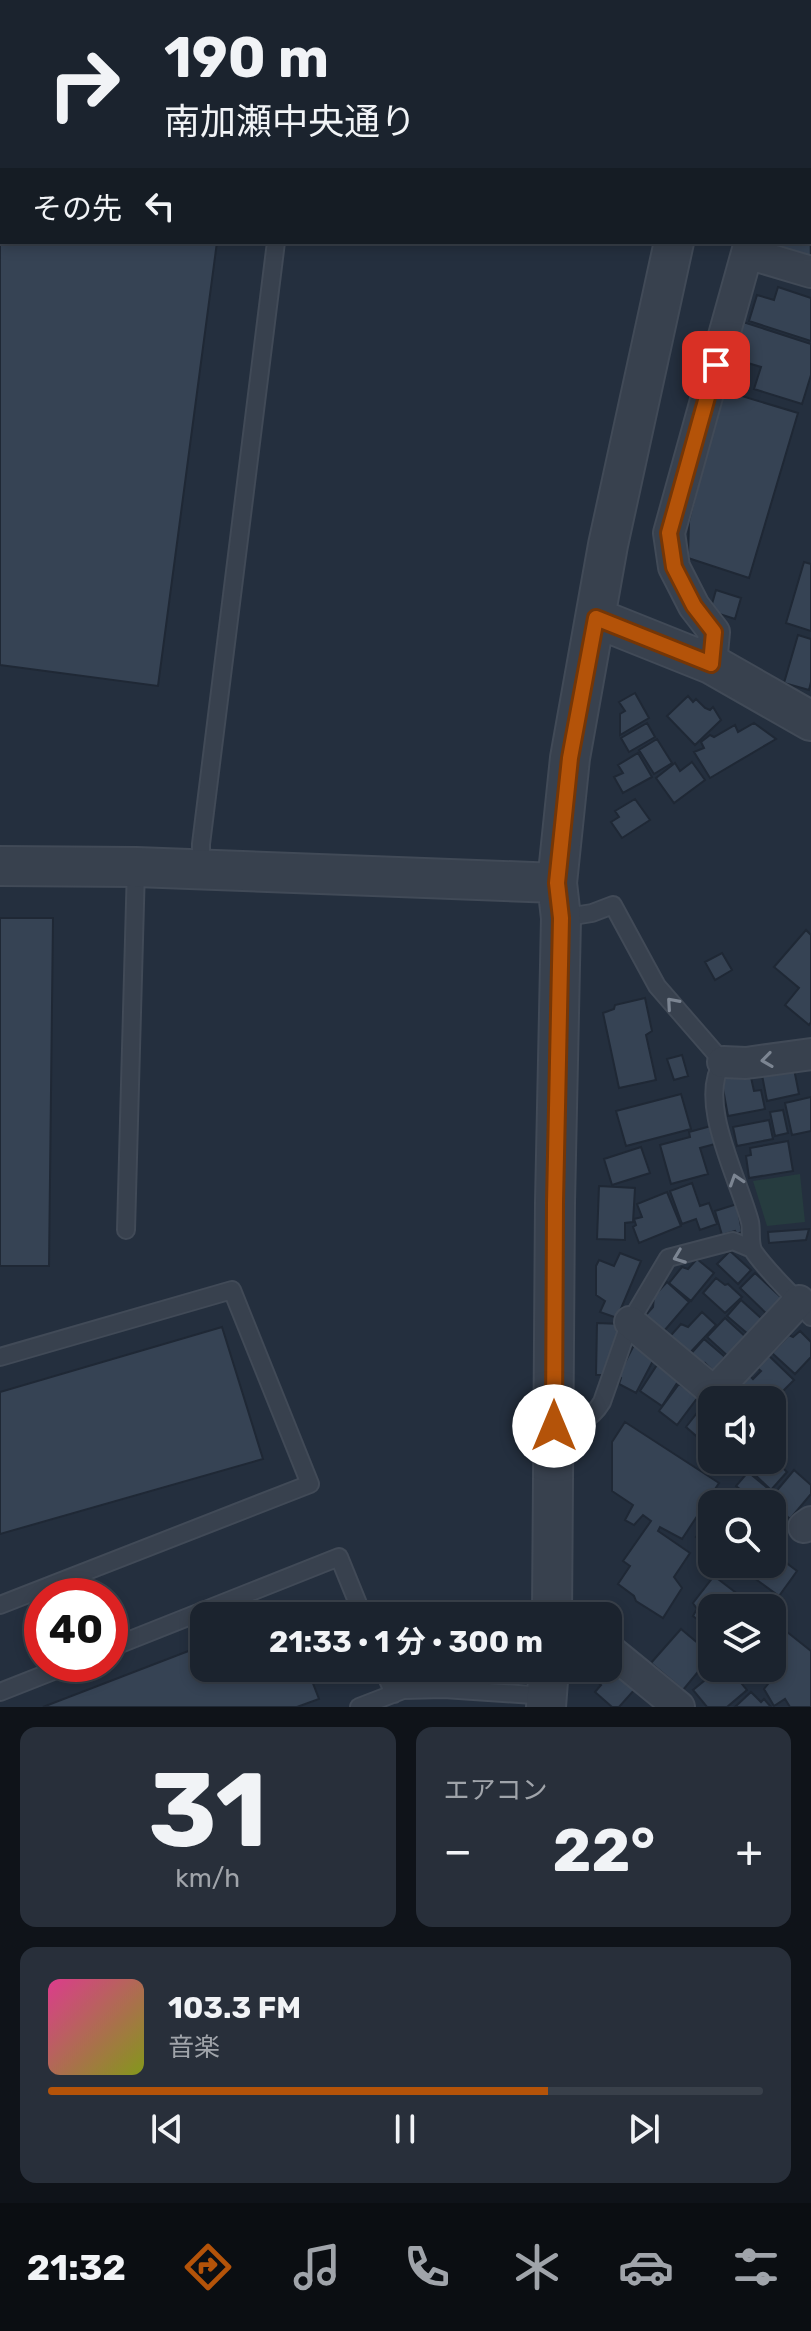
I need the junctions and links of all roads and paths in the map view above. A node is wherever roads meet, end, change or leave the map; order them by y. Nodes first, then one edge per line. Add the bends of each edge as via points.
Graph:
1 (276, 244) edge
2 (674, 244) edge
3 (749, 248) edge
4 (811, 272) edge
5 (596, 618) junction
6 (711, 664) junction
7 (811, 721) edge
8 (0, 866) edge
9 (136, 867) junction
10 (201, 870) junction
11 (559, 900) junction
12 (811, 1054) edge
13 (723, 1062) junction
14 (126, 1230) dead end
15 (752, 1249) junction
16 (805, 1309) edge
17 (630, 1322) junction
18 (0, 1357) edge
19 (554, 1426) junction
20 (226, 1602) edge
21 (357, 1602) edge
22 (552, 1602) edge
23 (0, 1605) edge
24 (190, 1616) edge
25 (128, 1641) edge
26 (622, 1660) edge
27 (25, 1682) edge
28 (389, 1682) edge
29 (547, 1690) edge
30 (0, 1692) edge
31 (394, 1694) junction
32 (359, 1707) edge
33 (679, 1707) edge

1 - 10 lane
2 - 5 street
3 - 4 street
3 - 6 street via 669,533 674,567 714,632
5 - 6 street
5 - 11 street via 570,758
6 - 7 street
8 - 9 street
9 - 10 street
9 - 14 lane
10 - 11 street
13 -> 11 lane via 657,986 613,905 592,913
11 - 19 street
12 -> 13 street
15 -> 13 lane via 751,1225 719,1128 715,1073
15 - 16 lane
15 -> 17 lane via 733,1241 668,1258
16 - 17 street via 714,1392
17 - 19 lane via 595,1413 583,1422
18 - 23 lane via 232,1290 310,1484
19 - 22 street
20 - 21 lane via 339,1557
24 - 25 lane
26 - 33 street
27 - 30 lane
28 - 31 lane
29 - 31 lane
31 - 32 lane

